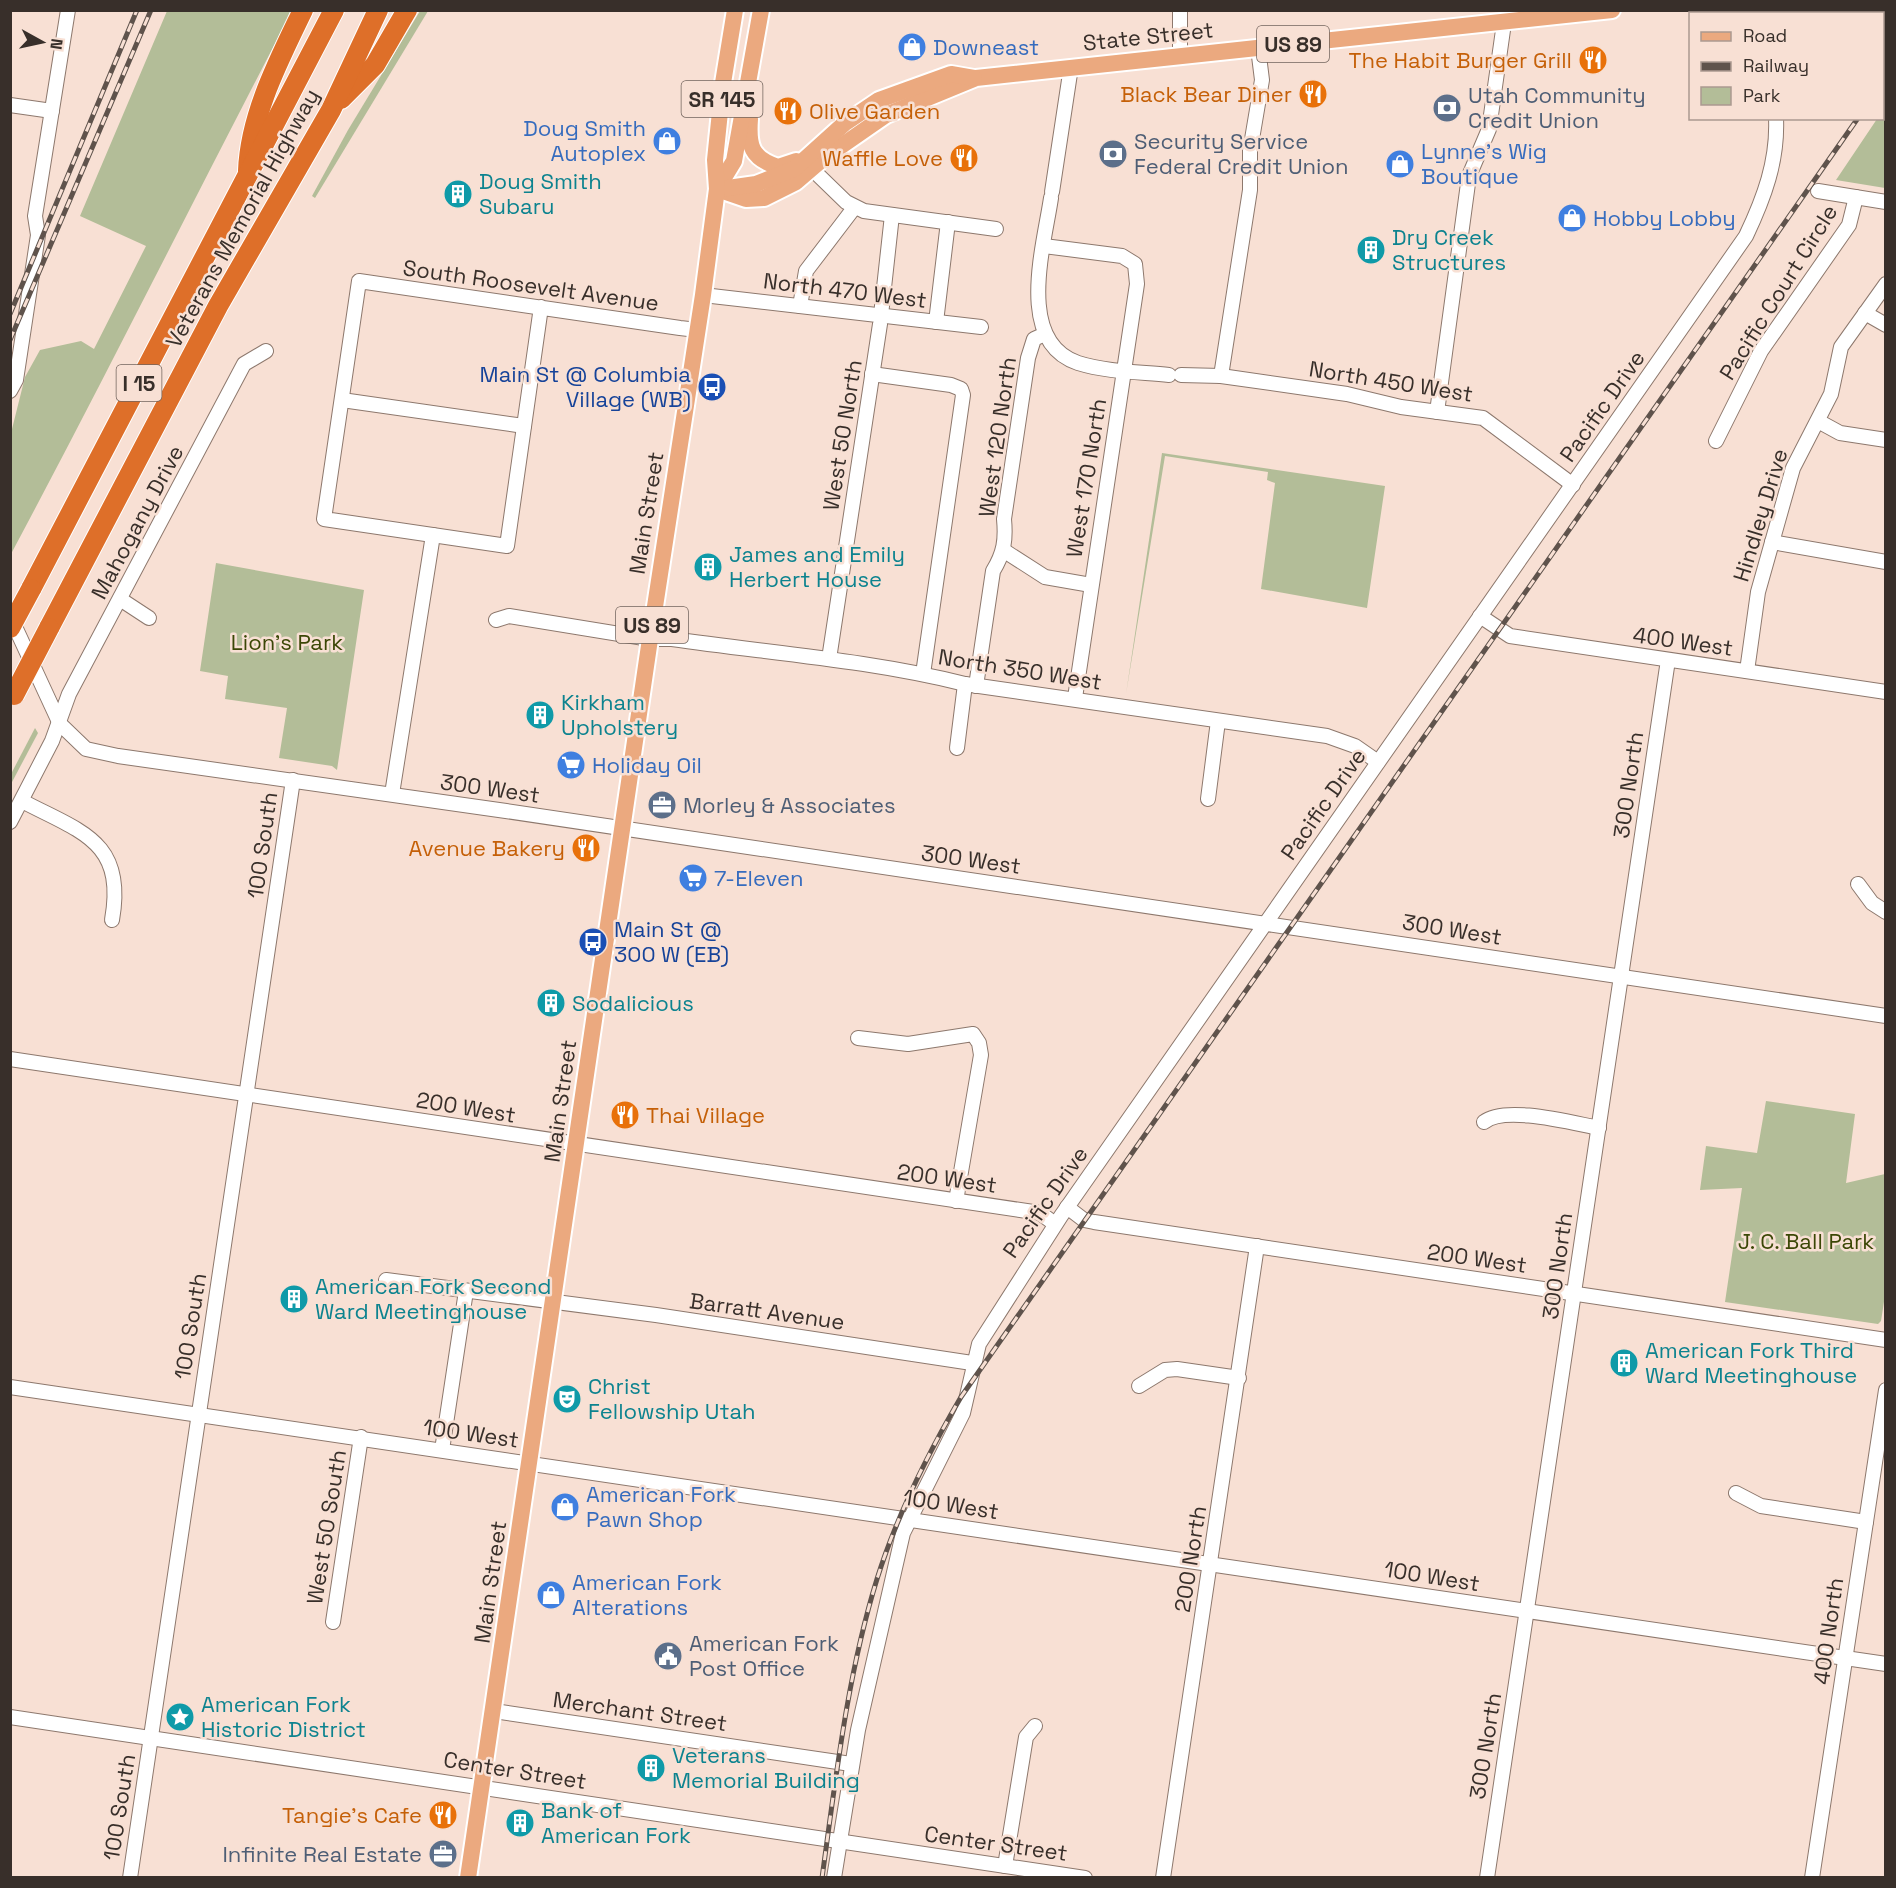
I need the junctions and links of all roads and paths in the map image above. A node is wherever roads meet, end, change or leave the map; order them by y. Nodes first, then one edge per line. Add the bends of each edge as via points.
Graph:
1 (68, 10) edge
2 (303, 10) edge
3 (334, 10) edge
4 (378, 10) edge
5 (407, 10) edge
6 (735, 10) edge
7 (761, 10) edge
8 (1180, 10) edge
9 (1612, 10) edge
10 (1504, 23) junction
11 (1258, 48) junction
12 (1180, 55) junction
13 (1071, 67) junction
14 (751, 71) junction
15 (976, 78) junction
16 (10, 105) edge
17 (331, 110) junction
18 (52, 111) junction
19 (1776, 120) edge
20 (810, 162) junction
21 (248, 177) junction
22 (717, 189) junction
23 (1818, 191) dead end
24 (1856, 197) junction
25 (1886, 202) edge
26 (854, 208) junction
27 (892, 215) junction
28 (35, 216) junction
29 (948, 222) junction
30 (996, 229) dead end
31 (1044, 246) junction
32 (1886, 284) edge
33 (704, 295) junction
34 (800, 306) junction
35 (541, 307) junction
36 (1865, 313) junction
37 (880, 320) junction
38 (936, 322) junction
39 (1886, 325) edge
40 (981, 327) dead end
41 (697, 330) junction
42 (1045, 334) junction
43 (266, 351) dead end
44 (10, 358) edge
45 (1124, 371) junction
46 (872, 374) junction
47 (1221, 376) junction
48 (10, 391) edge
49 (342, 400) junction
50 (1437, 412) junction
51 (1818, 421) junction
52 (524, 426) junction
53 (1886, 440) edge
54 (1716, 441) dead end
55 (1573, 485) junction
56 (433, 535) junction
57 (1772, 542) junction
58 (1003, 550) junction
59 (1886, 562) edge
60 (1091, 585) junction
61 (120, 599) junction
62 (10, 616) edge
63 (1480, 616) junction
64 (149, 618) dead end
65 (496, 620) dead end
66 (10, 627) edge
67 (650, 639) junction
68 (829, 659) junction
69 (1668, 660) junction
70 (1747, 671) junction
71 (922, 674) junction
72 (970, 685) junction
73 (1886, 692) edge
74 (12, 698) edge
75 (1075, 698) junction
76 (1218, 721) junction
77 (60, 724) junction
78 (957, 748) dead end
79 (1378, 762) junction
80 (293, 780) junction
81 (392, 794) junction
82 (1208, 799) dead end
83 (22, 801) junction
84 (10, 822) edge
85 (622, 830) junction
86 (1858, 884) dead end
87 (1886, 912) edge
88 (112, 920) dead end
89 (1266, 924) junction
90 (1621, 976) junction
91 (1886, 1016) edge
92 (858, 1038) dead end
93 (10, 1059) edge
94 (246, 1095) junction
95 (1484, 1122) dead end
96 (1599, 1128) junction
97 (577, 1145) junction
98 (956, 1201) junction
99 (1067, 1207) junction
100 (1055, 1224) junction
101 (1257, 1246) junction
102 (386, 1280) dead end
103 (466, 1292) junction
104 (1574, 1293) junction
105 (555, 1302) junction
106 (1886, 1340) edge
107 (972, 1363) junction
108 (1239, 1378) junction
109 (1139, 1386) dead end
110 (10, 1387) edge
111 (1886, 1390) edge
112 (198, 1413) junction
113 (361, 1437) junction
114 (442, 1450) junction
115 (529, 1462) junction
116 (1736, 1494) dead end
117 (909, 1519) junction
118 (1866, 1522) junction
119 (1210, 1564) junction
120 (1526, 1612) junction
121 (333, 1622) dead end
122 (1846, 1659) junction
123 (1886, 1664) edge
124 (494, 1711) junction
125 (10, 1717) edge
126 (1035, 1726) dead end
127 (151, 1738) junction
128 (851, 1764) junction
129 (483, 1786) junction
130 (840, 1841) junction
131 (1011, 1870) edge
132 (130, 1878) edge
133 (468, 1878) edge
134 (834, 1878) edge
135 (1085, 1878) edge
136 (1163, 1878) edge
137 (1486, 1878) edge
138 (1812, 1878) edge

1 - 18 street
2 - 21 highway via 249,143
3 - 21 highway, Veterans Memorial Highway / I 15
4 - 17 highway, Veterans Memorial Highway / I 15
5 - 17 highway via 375,65
6 - 22 main road, Main Street / SR 145 via 715,160
7 - 14 main road, Main Street / SR 145
8 - 12 street
9 - 10 main road, State Street / US 89
10 - 11 main road, State Street / US 89
10 - 50 street via 1488,129 1469,176
11 - 12 main road, State Street / US 89
11 - 47 street via 1262,80 1250,151 1250,189
12 - 13 main road, State Street / US 89
13 - 15 main road, State Street / US 89
13 - 31 street
14 - 20 main road, State Street / US 89 via 754,88 748,136 755,154 778,167
14 - 22 main road, Main Street / SR 145 via 734,161
15 - 20 main road, State Street / US 89 via 886,115 824,158
15 - 20 main road, State Street / US 89 via 951,74 866,107
16 - 18 street
17 - 74 highway, Veterans Memorial Highway / I 15, bridge via 218,306
18 - 28 street
19 - 55 street, Pacific Drive via 1771,176 1746,236
20 - 22 main road, State Street / US 89 via 796,182 764,198 746,199
20 - 26 street
21 - 66 highway, Veterans Memorial Highway / I 15, bridge
22 - 33 main road, Main Street / US 89
23 - 24 street
24 - 25 street
24 - 54 street, Pacific Court Circle via 1849,225 1761,351
26 - 27 street
26 - 34 street via 806,271
27 - 29 street
27 - 37 street, West 50 North
28 - 44 street
28 - 48 street via 38,235 16,380
29 - 30 street
29 - 38 street
31 - 42 street via 1037,308
31 - 45 street, West 170 North via 1122,256 1135,264 1137,285
32 - 36 street, Hindley Drive
33 - 34 street, North 470 West
33 - 41 main road, Main Street / US 89
34 - 37 street, North 470 West
35 - 41 street, South Roosevelt Avenue
35 - 49 street, South Roosevelt Avenue via 359,281
35 - 52 street
36 - 39 street
36 - 51 street, Hindley Drive via 1841,347 1832,394
37 - 38 street, North 470 West
37 - 46 street, West 50 North
38 - 40 street, North 470 West
41 - 67 main road, Main Street / US 89
42 - 45 street, North 450 West via 1060,353 1076,362
42 - 58 street, West 120 North via 1035,339 1028,358 1004,519
43 - 61 street, Mahogany Drive via 244,364
45 - 47 street, North 450 West
45 - 60 street, West 170 North
46 - 68 street, West 50 North
46 - 71 street via 951,385 961,389 963,400
47 - 50 street, North 450 West
49 - 52 street
49 - 56 street via 324,519
50 - 55 street, North 450 West via 1483,418
51 - 53 street via 1840,433
51 - 57 street, Hindley Drive via 1797,455
52 - 56 street via 507,546
55 - 63 street, Pacific Drive
56 - 81 street
57 - 59 street
57 - 70 street, Hindley Drive via 1758,591
58 - 60 street via 1045,577
58 - 72 street, West 120 North via 993,571
60 - 75 street, West 170 North
61 - 64 street
61 - 77 street, Mahogany Drive via 69,694
62 - 77 street
63 - 69 street, 400 West via 1510,636
63 - 79 street, Pacific Drive
65 - 67 street, North 350 West via 509,616
67 - 68 street, North 350 West
67 - 85 main road, Main Street / US 89
68 - 71 street, North 350 West
69 - 70 street, 400 West
69 - 90 street, 300 North
70 - 73 street, 400 West
71 - 72 street, North 350 West
72 - 75 street, North 350 West
72 - 78 street, West 120 North
75 - 76 street, North 350 West
76 - 79 street, North 350 West via 1327,736 1355,746
76 - 82 street
77 - 80 street, 300 West via 86,749
77 - 83 street, Mahogany Drive
79 - 89 street, Pacific Drive
80 - 81 street, 300 West
80 - 94 street, 100 South
81 - 85 street, 300 West
83 - 84 street, Mahogany Drive
83 - 88 street via 88,837 106,855 116,887
85 - 89 street, 300 West
85 - 97 main road, Main Street / US 89
86 - 87 street via 1872,903
89 - 90 street, 300 West
89 - 99 street, Pacific Drive
90 - 91 street, 300 West
90 - 96 street, 300 North
92 - 98 street via 908,1044 973,1034 979,1043 981,1055
93 - 94 street, 200 West
94 - 97 street, 200 West
94 - 112 street, 100 South
95 - 96 street via 1492,1116 1509,1114
96 - 104 street, 300 North
97 - 98 street, 200 West
97 - 105 main road, Main Street / US 89
98 - 100 street, 200 West via 1040,1213
99 - 100 street, Pacific Drive
99 - 101 street, 200 West via 1084,1220
100 - 107 street, Pacific Drive via 986,1330
101 - 104 street, 200 West
101 - 108 street, 200 North
102 - 103 street, Barratt Avenue
103 - 105 street, Barratt Avenue
103 - 114 street
104 - 106 street, 200 West
104 - 120 street, 300 North
105 - 107 street, Barratt Avenue
105 - 115 main road, Main Street / US 89
107 - 117 street, Pacific Drive via 963,1413
108 - 109 street via 1177,1369 1165,1370
108 - 119 street, 200 North
110 - 112 street, 100 West
111 - 118 street, 400 North
112 - 113 street, 100 West
112 - 127 street, 100 South
113 - 114 street, 100 West
113 - 121 street, West 50 South
114 - 115 street, 100 West
115 - 117 street, 100 West
115 - 124 main road, Main Street / US 89
116 - 118 street via 1761,1506
117 - 119 street, 100 West
117 - 128 street, Pacific Drive via 897,1555
118 - 122 street, 400 North
119 - 120 street, 100 West
119 - 136 street, 200 North
120 - 122 street, 100 West
120 - 137 street, 300 North
122 - 123 street, 100 West
122 - 138 street, 400 North
124 - 128 street, Merchant Street
124 - 129 main road, Main Street / US 89
125 - 127 street, Center Street
126 - 131 street via 1026,1737
127 - 129 street, Center Street
127 - 132 street, 100 South
128 - 130 street, Pacific Drive
129 - 130 street, Center Street
129 - 133 main road, Main Street / US 89
130 - 131 street, Center Street
130 - 134 street, Pacific Drive
131 - 135 street, Center Street

